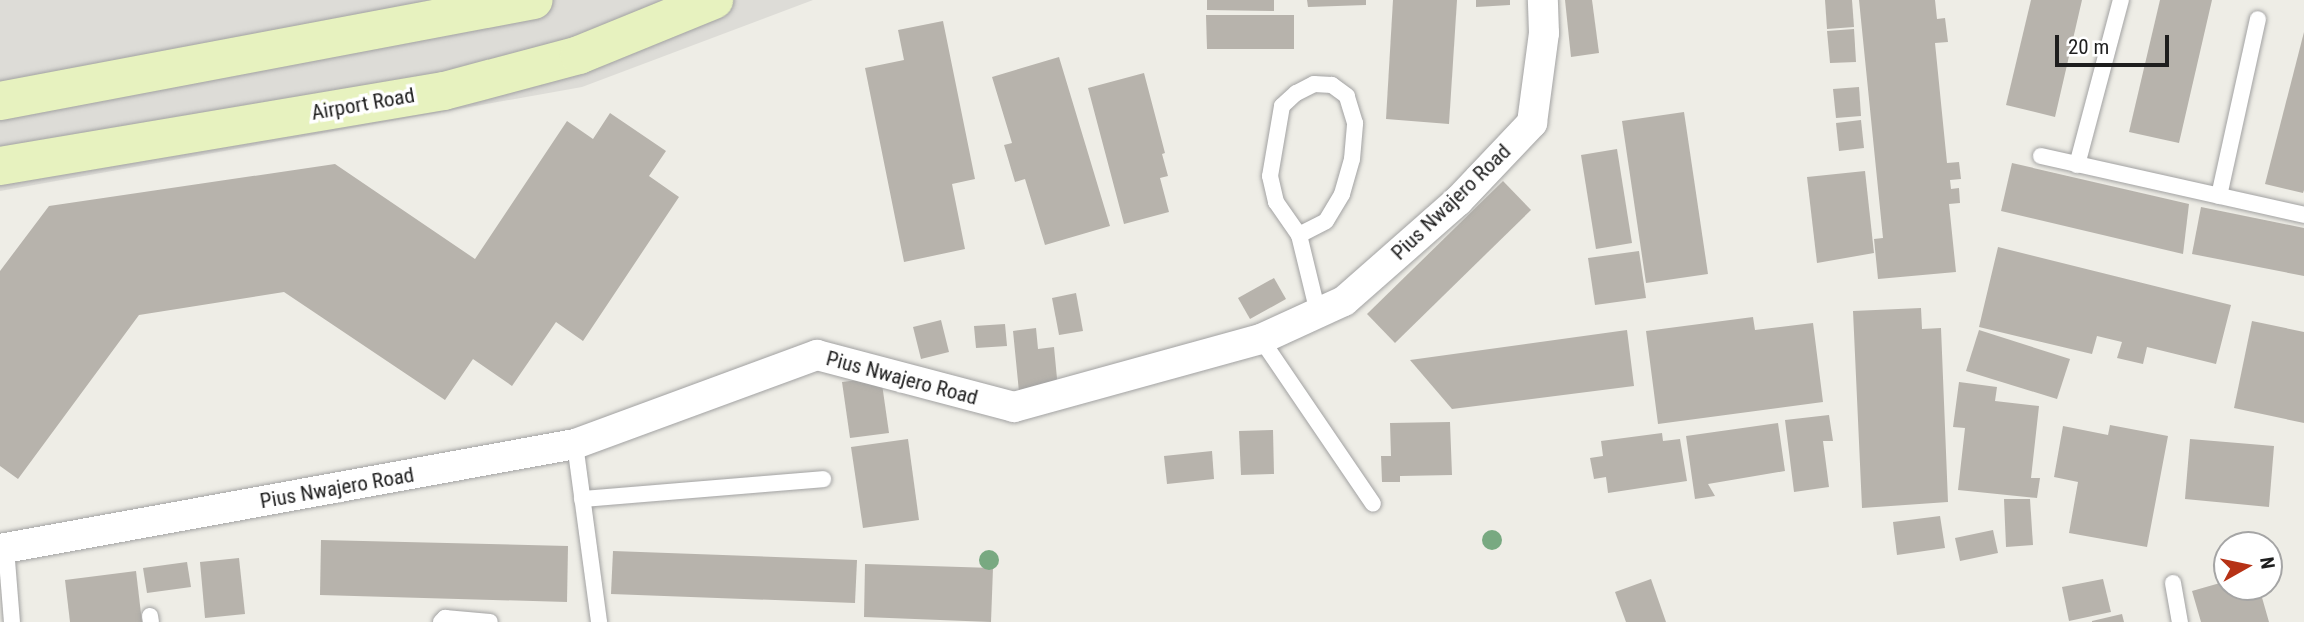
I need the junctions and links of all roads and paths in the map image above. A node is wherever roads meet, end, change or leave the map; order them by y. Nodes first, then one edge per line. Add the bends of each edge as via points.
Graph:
1 (534, 0) edge
2 (714, 0) edge
3 (1543, 0) edge
4 (2121, 0) edge
5 (2258, 19) dead end
6 (0, 101) edge
7 (2041, 156) dead end
8 (2077, 165) junction
9 (0, 166) edge
10 (2219, 196) junction
11 (2304, 215) edge
12 (1299, 235) junction
13 (1318, 313) junction
14 (1261, 339) junction
15 (575, 444) junction
16 (823, 479) dead end
17 (582, 499) junction
18 (1373, 504) dead end
19 (3, 548) edge
20 (2173, 583) dead end
21 (12, 622) edge
22 (441, 622) edge
23 (490, 622) edge
24 (599, 622) edge
25 (2180, 622) edge

1 - 6 main road
2 - 9 main road, Airport Road via 579,55 444,91
3 - 13 street, Pius Nwajero Road via 1544,33 1532,123 1458,201 1344,301
4 - 8 lane
5 - 10 lane
7 - 8 lane
8 - 10 lane
10 - 11 lane
12 - 12 lane via 1276,202 1270,176 1282,106 1314,84 1332,85 1347,96 1355,123 1352,159 1342,194 1326,221
12 - 13 lane
13 - 14 street, Pius Nwajero Road
14 - 15 street, Pius Nwajero Road via 1014,407 817,355
14 - 18 lane
15 - 17 lane
15 - 19 street, Pius Nwajero Road
16 - 17 lane
17 - 24 lane
19 - 21 lane
20 - 25 lane
22 - 23 lane via 445,618

